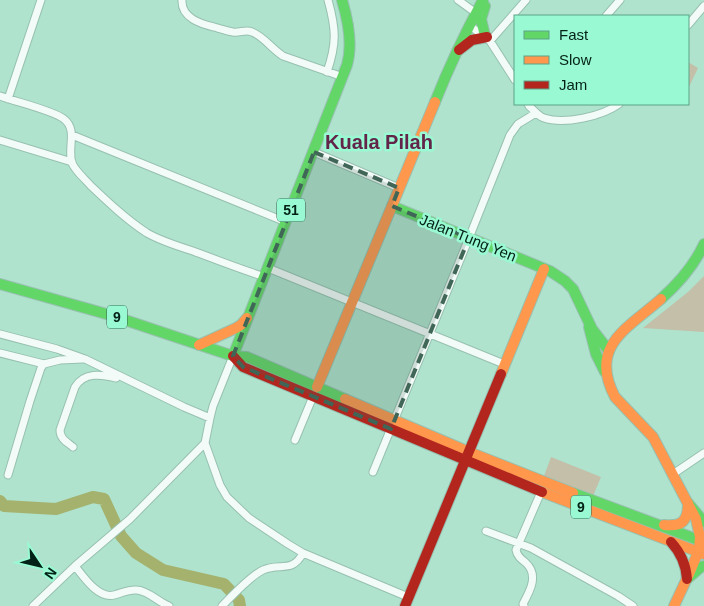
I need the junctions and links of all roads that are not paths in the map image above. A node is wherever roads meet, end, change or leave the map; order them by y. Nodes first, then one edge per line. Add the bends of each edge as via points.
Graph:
1 (41, 0) edge
2 (182, 0) edge
3 (328, 0) edge
4 (342, 0) edge
5 (458, 0) edge
6 (485, 0) edge
7 (526, 0) edge
8 (620, 0) edge
9 (704, 6) edge
10 (476, 13) junction
11 (607, 15) edge
12 (689, 24) edge
13 (468, 25) junction
14 (488, 38) junction
15 (452, 61) junction
16 (327, 72) junction
17 (344, 77) junction
18 (514, 78) edge
19 (0, 96) edge
20 (8, 99) junction
21 (529, 105) edge
22 (618, 105) edge
23 (536, 113) junction
24 (72, 135) junction
25 (0, 140) edge
26 (314, 152) junction
27 (72, 162) junction
28 (399, 188) junction
29 (392, 206) junction
30 (286, 222) junction
31 (469, 238) junction
32 (704, 244) edge
33 (544, 269) junction
34 (266, 272) junction
35 (0, 284) edge
36 (352, 302) junction
37 (248, 317) junction
38 (588, 321) junction
39 (0, 334) edge
40 (430, 334) junction
41 (199, 344) junction
42 (609, 351) junction
43 (0, 353) edge
44 (233, 356) junction
45 (85, 359) junction
46 (44, 364) junction
47 (504, 364) junction
48 (607, 375) junction
49 (130, 381) junction
50 (315, 392) junction
51 (210, 418) junction
52 (392, 424) junction
53 (295, 440) dead end
54 (205, 444) junction
55 (73, 447) dead end
56 (704, 453) edge
57 (467, 456) junction
58 (373, 472) dead end
59 (673, 474) junction
60 (8, 475) dead end
61 (541, 492) junction
62 (688, 503) junction
63 (704, 522) edge
64 (649, 523) junction
65 (486, 531) dead end
66 (670, 542) junction
67 (519, 544) junction
68 (702, 547) edge
69 (303, 553) junction
70 (75, 566) junction
71 (704, 566) edge
72 (687, 578) junction
73 (407, 602) edge
74 (33, 606) edge
75 (169, 606) edge
76 (222, 606) edge
77 (524, 606) edge
78 (633, 606) edge
79 (674, 606) edge

1 - 20 street
2 - 16 street via 186,13 202,25 236,33 248,30 259,35 283,56
3 - 16 street via 335,37 334,54
4 - 17 main road, 51 via 349,39
5 - 10 street
6 - 10 main road
6 - 14 main road via 481,20
7 - 14 street
8 - 11 street
9 - 12 street
10 - 13 main road
13 - 14 street
13 - 15 main road
14 - 15 main road via 470,40
14 - 18 street
15 - 28 main road
16 - 17 street
17 - 26 main road, 51
19 - 20 street
20 - 24 street via 64,119
21 - 23 street
22 - 23 street via 605,112 566,121 551,120
23 - 31 street via 518,124 510,135
24 - 27 street
24 - 30 street
25 - 27 street
26 - 28 street
26 - 30 main road, 51
27 - 34 street via 92,186 148,234
28 - 29 main road
29 - 31 main road, Jalan Tung Yen
29 - 36 main road
30 - 34 main road, 51
31 - 33 main road, Jalan Tung Yen
31 - 40 street
32 - 42 main road via 687,274 620,333
33 - 38 main road, Jalan Tung Yen via 569,285
33 - 47 main road
34 - 36 street
34 - 37 main road, 51
35 - 41 main road, 9
36 - 40 street
36 - 50 main road
37 - 41 main road via 236,328
37 - 44 main road, 51
38 - 42 main road
38 - 48 main road via 596,354
39 - 45 street
40 - 47 street
40 - 52 street
41 - 44 main road, 9
42 - 48 main road
43 - 46 street
44 - 50 main road, 9 via 247,357
44 - 51 street
45 - 46 street
45 - 49 street
46 - 60 street
47 - 57 main road
48 - 59 main road via 615,396 653,437
49 - 51 street
49 - 55 street via 91,376 78,382 60,430 62,438
50 - 52 main road, 9
50 - 53 street
51 - 54 street
52 - 57 main road, 9
52 - 58 street
54 - 69 street via 227,496 249,518
54 - 70 street via 130,519
56 - 59 street
57 - 61 main road, 9
57 - 64 main road, 9
57 - 73 main road
59 - 62 main road
61 - 66 main road, 9
61 - 67 street
62 - 63 main road
62 - 64 main road via 684,522 670,526
62 - 68 main road via 696,519
64 - 68 main road, 9
65 - 67 street
66 - 68 main road, 9
66 - 72 main road via 682,556
67 - 77 street via 517,555 532,571 532,586
67 - 78 street
68 - 72 main road
69 - 73 street
69 - 76 street via 293,565 258,573
70 - 74 street
70 - 75 street via 94,589 105,595 139,590
71 - 72 main road
72 - 79 main road

